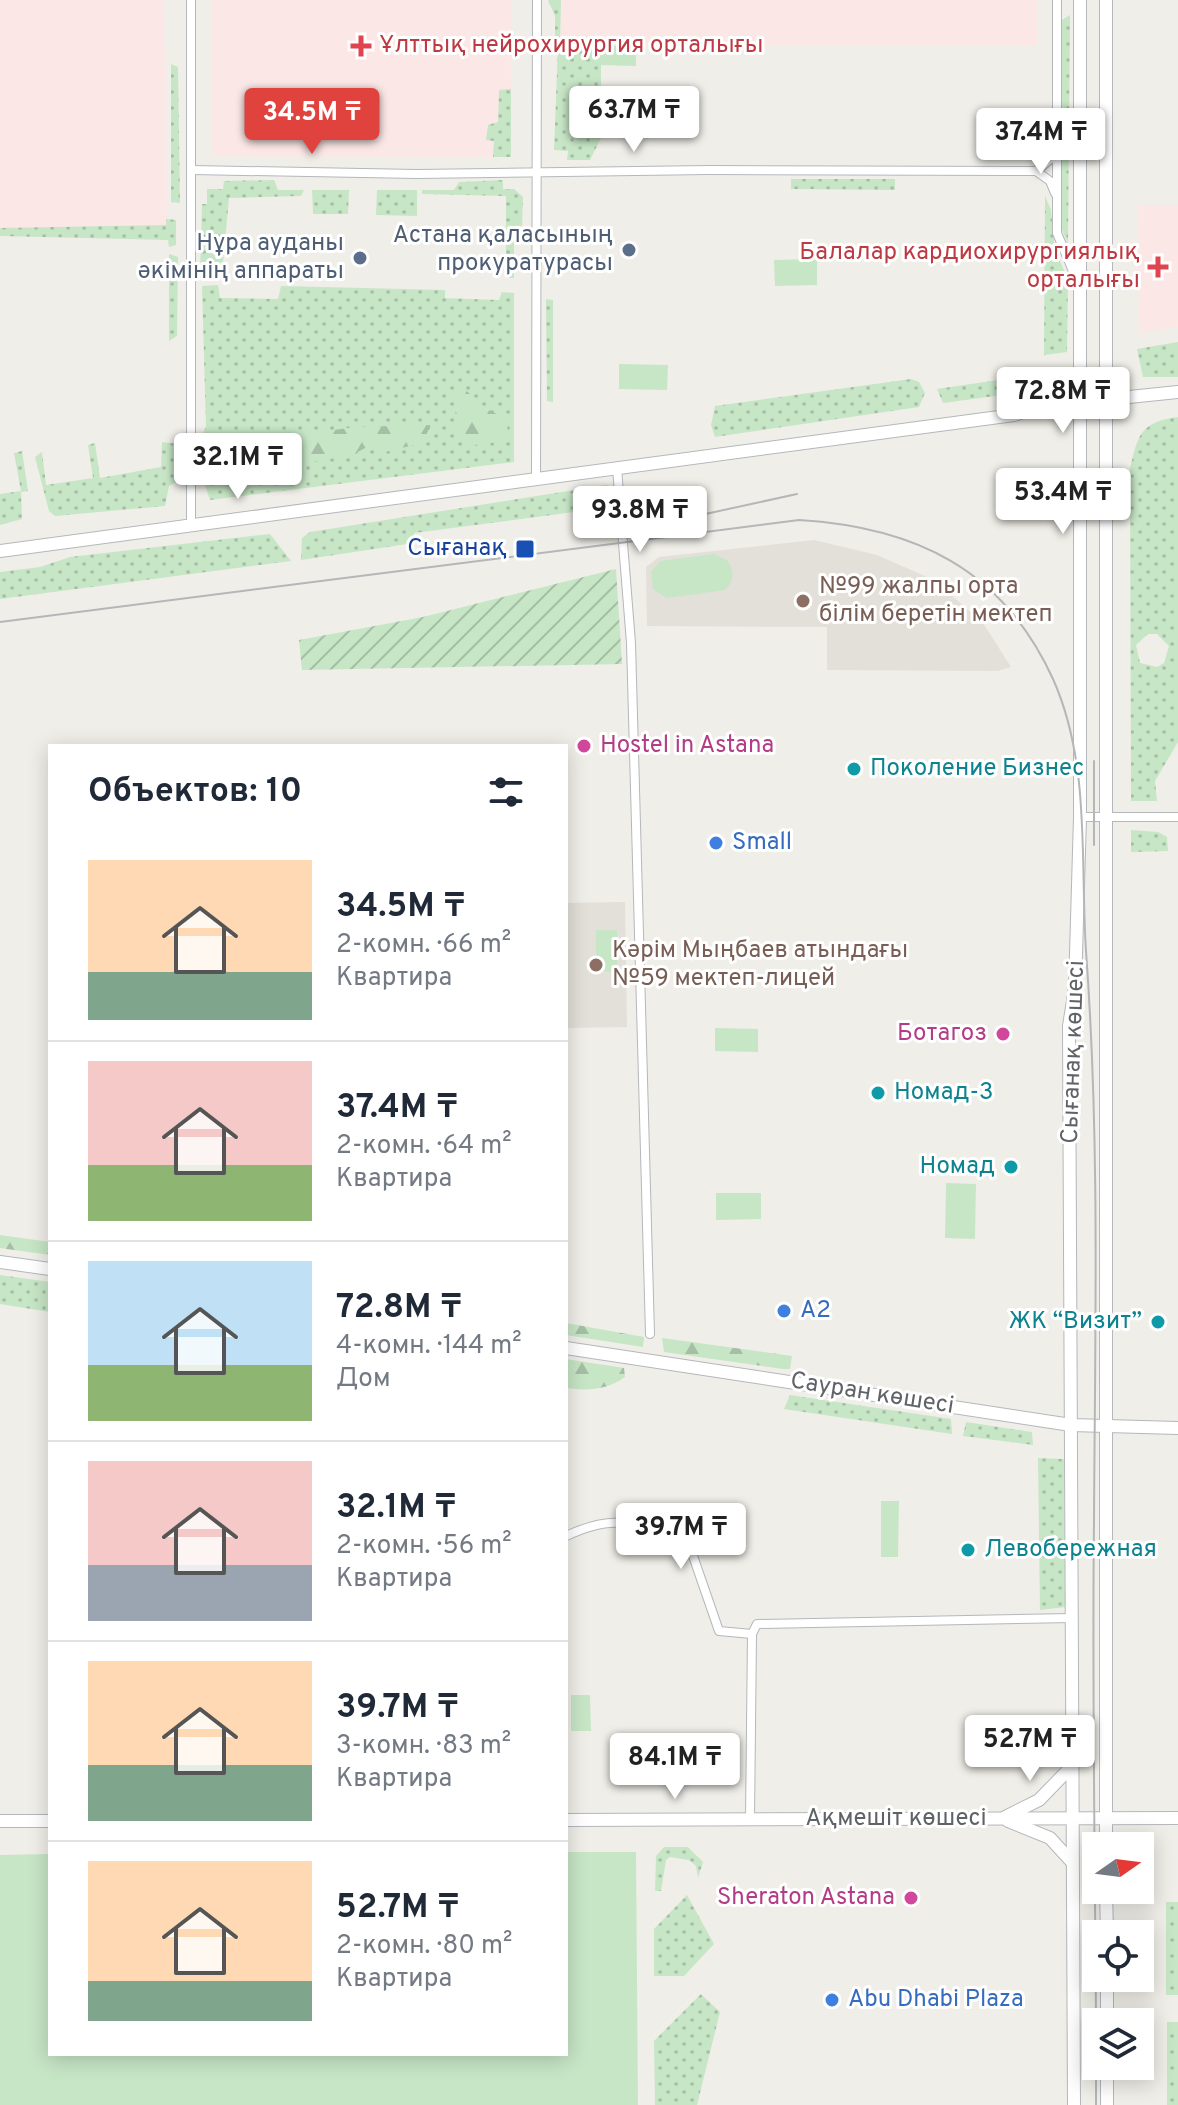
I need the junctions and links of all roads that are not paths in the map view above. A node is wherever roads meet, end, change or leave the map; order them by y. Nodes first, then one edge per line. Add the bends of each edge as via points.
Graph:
1 (191, 0) edge
2 (537, 0) edge
3 (1057, 0) edge
4 (1080, 0) edge
5 (1106, 0) edge
6 (1057, 154) junction
7 (192, 170) junction
8 (536, 171) junction
9 (1032, 171) junction
10 (1057, 199) junction
11 (1081, 290) junction
12 (1178, 392) edge
13 (1106, 399) junction
14 (1082, 402) junction
15 (1040, 406) junction
16 (617, 468) junction
17 (555, 476) junction
18 (536, 478) junction
19 (191, 526) junction
20 (0, 551) edge
21 (1080, 817) junction
22 (1106, 817) junction
23 (1178, 817) edge
24 (0, 1262) edge
25 (48, 1269) edge
26 (650, 1334) dead end
27 (568, 1348) edge
28 (1071, 1425) junction
29 (1105, 1427) junction
30 (1178, 1428) edge
31 (568, 1535) edge
32 (1073, 1618) junction
33 (752, 1634) junction
34 (1072, 1766) junction
35 (1002, 1818) junction
36 (1072, 1818) junction
37 (1106, 1818) junction
38 (1178, 1818) edge
39 (750, 1819) junction
40 (568, 1820) edge
41 (0, 1821) edge
42 (48, 1821) edge
43 (1106, 1832) edge
44 (1071, 1861) junction
45 (1107, 2080) edge
46 (1074, 2105) edge
47 (1107, 2105) edge

1 - 7 street
2 - 8 street
3 - 6 street
4 - 11 main road, Сығанақ көшесі
5 - 13 main road, Сығанақ көшесі
6 - 9 street
6 - 10 street
7 - 8 street
7 - 19 street
8 - 9 street
8 - 18 street
9 - 10 street via 1050,181
10 - 11 street via 1057,233
11 - 14 main road, Сығанақ көшесі
12 - 13 main road
13 - 14 main road
13 - 22 main road, Сығанақ көшесі
14 - 15 main road
14 - 21 main road, Сығанақ көшесі
15 - 16 main road via 1014,415
15 - 17 main road via 691,451 563,470
16 - 17 main road
16 - 26 street via 631,643
17 - 18 main road
18 - 19 main road
19 - 20 main road
21 - 22 street
21 - 28 main road, Сығанақ көшесі via 1069,1026
22 - 23 street
22 - 29 main road, Сығанақ көшесі
24 - 25 main road
27 - 28 main road, Сауран көшесі
28 - 29 main road, Сауран көшесі
28 - 32 main road, Сығанақ көшесі
29 - 30 main road, Сауран көшесі
29 - 37 main road, Сығанақ көшесі
31 - 33 street via 620,1521 692,1553 719,1631
32 - 33 street via 761,1623
32 - 34 main road, Сығанақ көшесі
33 - 39 street
34 - 35 main road via 1039,1800
34 - 36 main road, Сығанақ көшесі
35 - 36 main road, Ақмешіт көшесі
35 - 39 main road, Ақмешіт көшесі
35 - 44 main road via 1050,1838
36 - 37 main road, Ақмешіт көшесі
36 - 44 main road, Сығанақ көшесі
37 - 38 main road, Ақмешіт көшесі
37 - 43 main road, Сығанақ көшесі
39 - 40 main road, Ақмешіт көшесі
41 - 42 main road
44 - 46 main road, Сығанақ көшесі
45 - 47 main road

